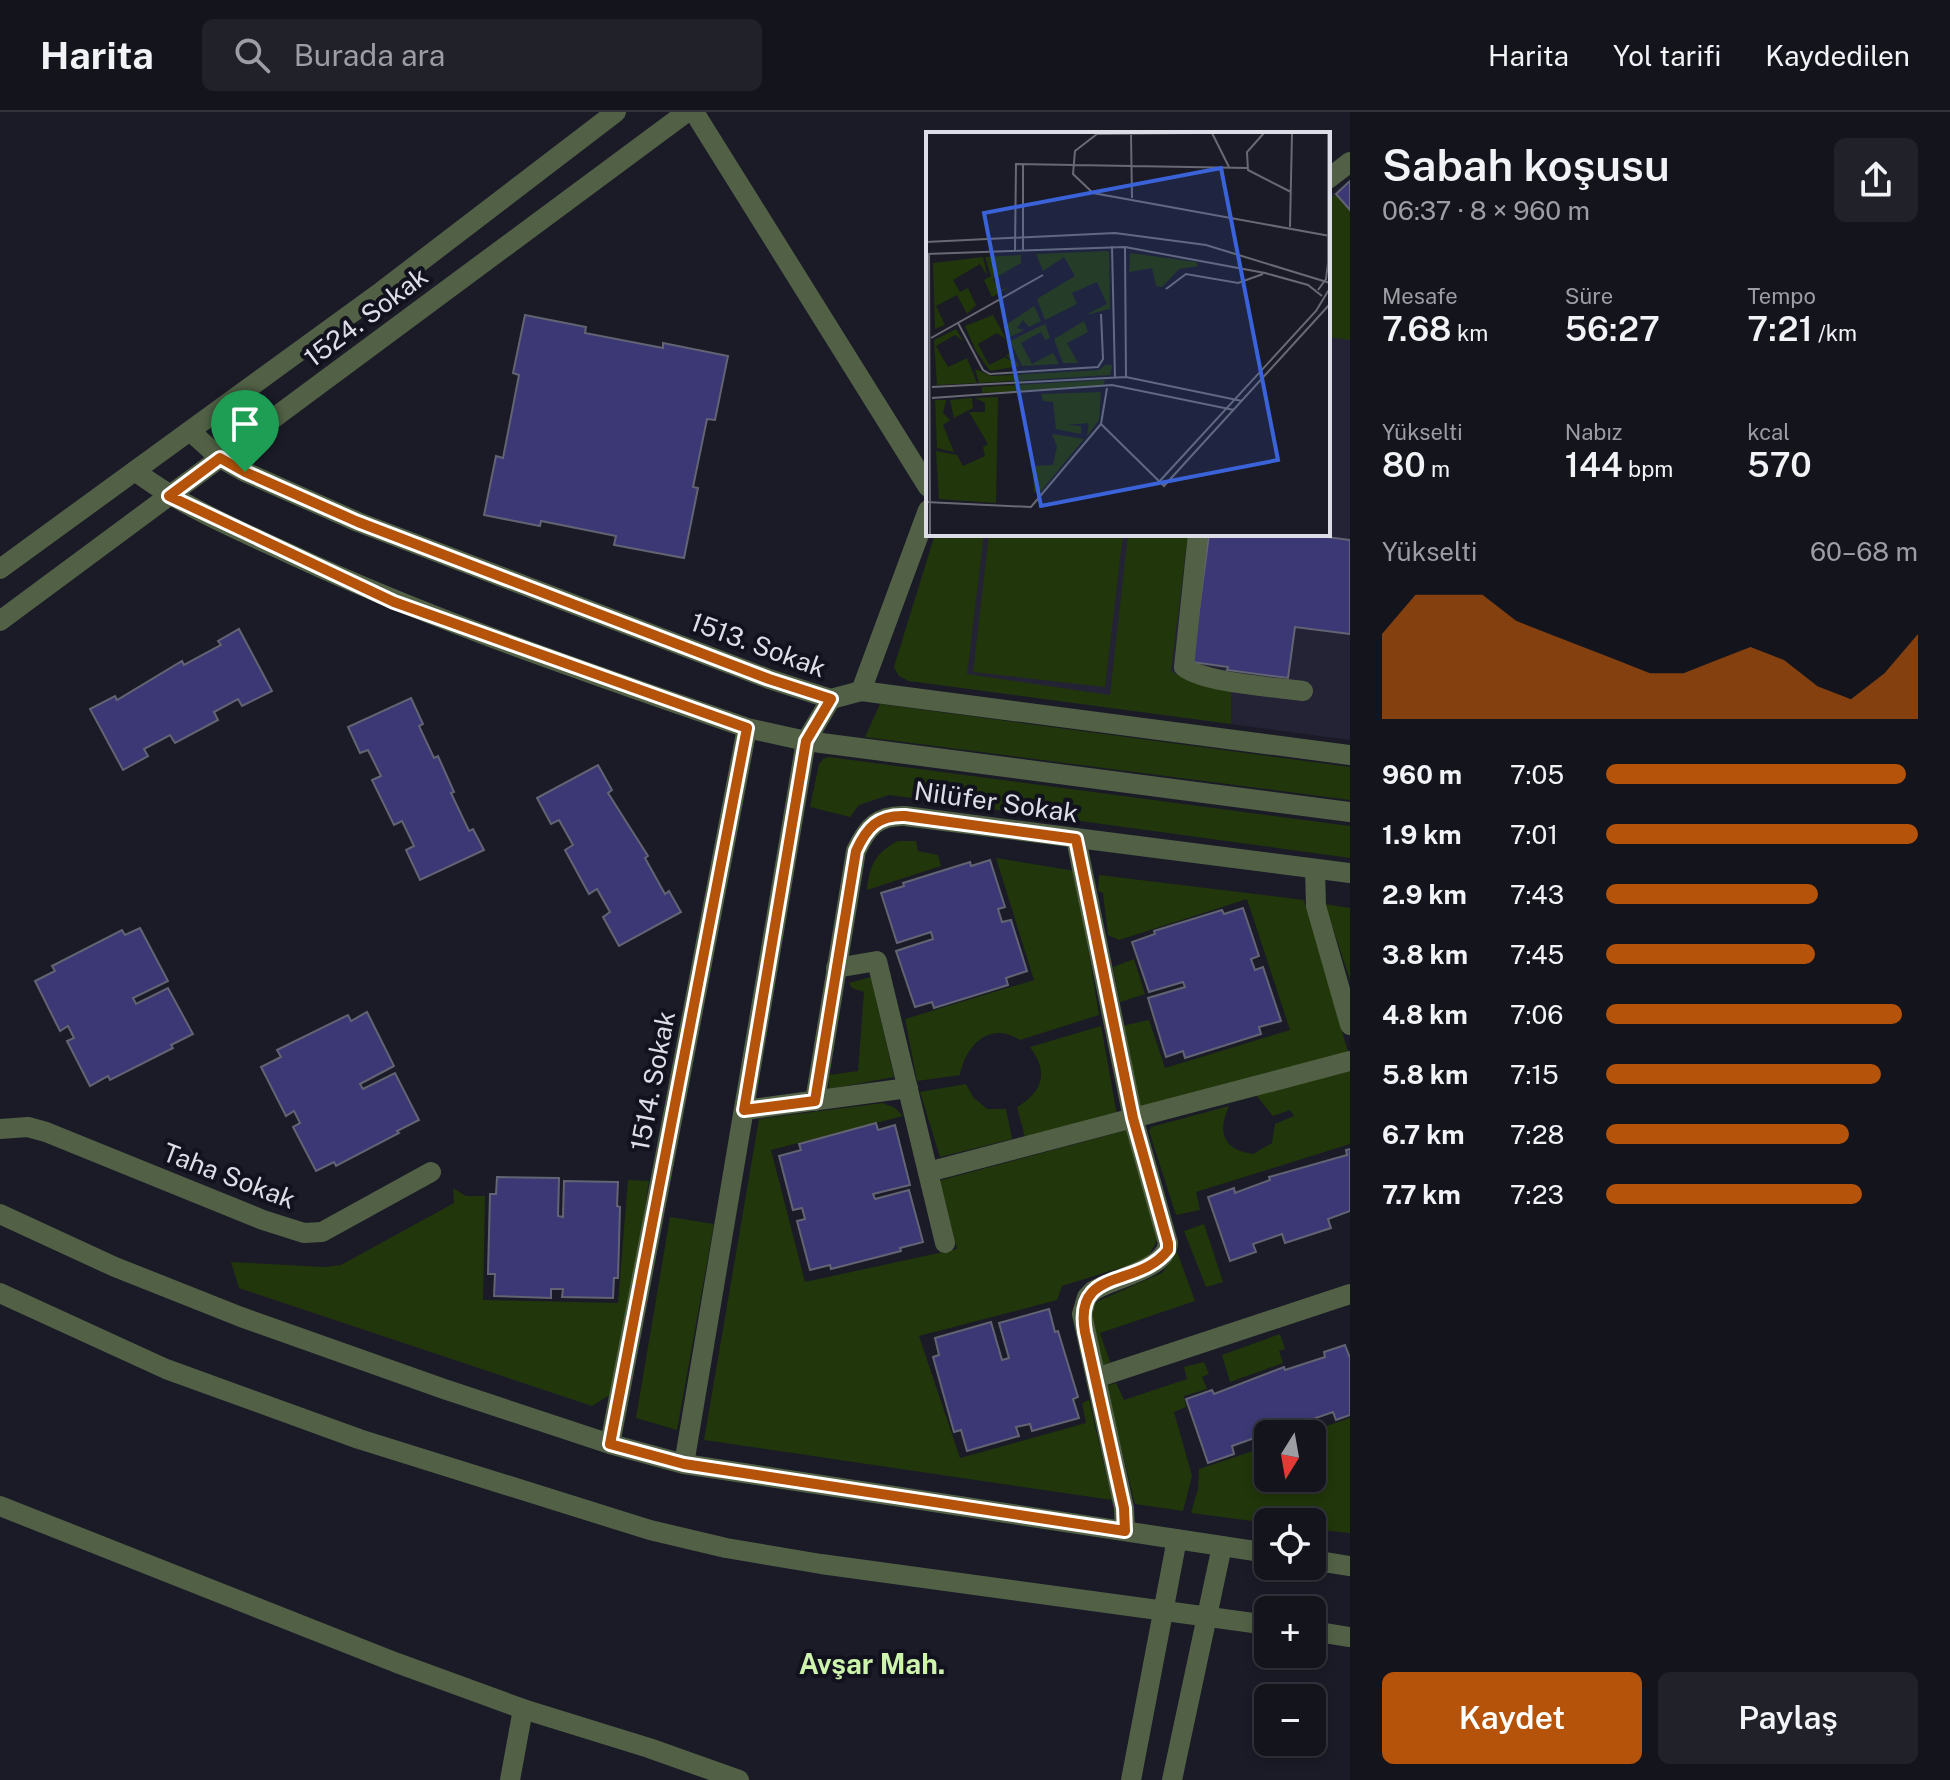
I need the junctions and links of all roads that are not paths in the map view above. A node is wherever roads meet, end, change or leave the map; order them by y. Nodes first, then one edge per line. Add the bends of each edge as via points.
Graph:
1 (616, 112) edge
2 (687, 112) edge
3 (694, 112) edge
4 (1350, 162) edge
5 (1330, 177) edge
6 (190, 431) junction
7 (220, 458) junction
8 (135, 471) junction
9 (926, 484) edge
10 (169, 496) junction
11 (926, 515) edge
12 (1198, 536) edge
13 (0, 569) edge
14 (0, 621) edge
15 (861, 691) junction
16 (1303, 691) dead end
17 (831, 699) junction
18 (747, 728) junction
19 (806, 741) junction
20 (1350, 755) edge
21 (1350, 812) edge
22 (1076, 839) junction
23 (1315, 869) junction
24 (1350, 873) edge
25 (836, 968) junction
26 (1350, 1025) edge
27 (1350, 1061) edge
28 (908, 1088) junction
29 (815, 1101) junction
30 (744, 1110) junction
31 (1133, 1118) junction
32 (0, 1129) edge
33 (431, 1172) dead end
34 (928, 1172) junction
35 (0, 1214) edge
36 (945, 1243) dead end
37 (0, 1293) edge
38 (1350, 1294) edge
39 (1096, 1378) junction
40 (610, 1444) junction
41 (684, 1464) junction
42 (0, 1506) edge
43 (1125, 1531) junction
44 (1177, 1539) junction
45 (1222, 1546) junction
46 (1254, 1551) edge
47 (1326, 1562) edge
48 (1350, 1566) edge
49 (1163, 1611) junction
50 (1207, 1617) junction
51 (1254, 1623) edge
52 (1326, 1633) edge
53 (1350, 1637) edge
54 (523, 1709) junction
55 (510, 1780) edge
56 (739, 1780) edge
57 (1131, 1780) edge
58 (1172, 1780) edge

1 - 6 street
2 - 7 street, 1524. Sokak
3 - 9 street
4 - 5 street
6 - 7 street, 1513. Sokak
6 - 8 street
7 - 10 street, 1524. Sokak
7 - 17 street, 1513. Sokak via 358,522
8 - 10 street
8 - 13 street
10 - 14 street, 1524. Sokak
10 - 18 street via 394,602
11 - 15 street
12 - 16 street via 1184,667 1229,681
15 - 17 street, 1513. Sokak
15 - 20 street, 1513. Sokak
17 - 19 street
18 - 19 street
18 - 40 street, 1514. Sokak
19 - 21 street
19 - 30 street
22 - 23 street, Nilüfer Sokak
22 - 25 street, Nilüfer Sokak via 905,816 880,819 856,851
22 - 31 street
23 - 24 street, Nilüfer Sokak
23 - 26 street via 1316,906
25 - 28 street via 877,961
25 - 29 street, Nilüfer Sokak
27 - 31 street
28 - 29 street
28 - 34 street
29 - 30 street
30 - 41 street
31 - 34 street
31 - 39 street via 1168,1250 1151,1266 1102,1285 1087,1297 1082,1314
32 - 33 street, Taha Sokak via 46,1132 304,1233 322,1232
34 - 36 street
35 - 40 street via 241,1317
37 - 49 street via 166,1369 359,1439 650,1530 821,1564
38 - 39 street
39 - 43 street
40 - 41 street
41 - 43 street
42 - 54 street via 264,1613
43 - 44 street
44 - 45 street
44 - 49 street
45 - 46 street
45 - 50 street
47 - 48 street
49 - 50 street
49 - 57 street
50 - 51 street
50 - 58 street
52 - 53 street
54 - 55 street
54 - 56 street

